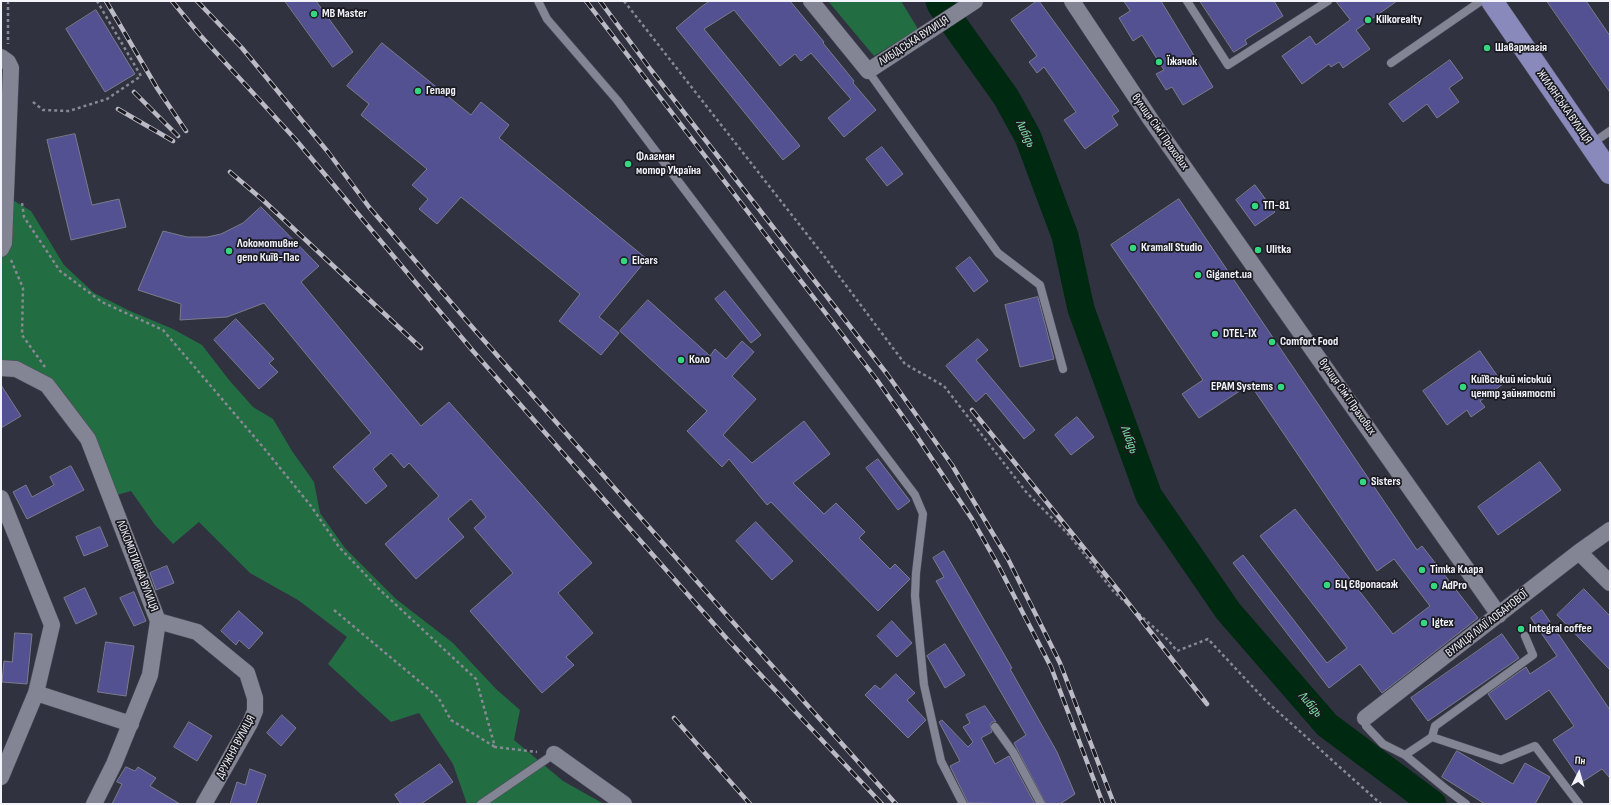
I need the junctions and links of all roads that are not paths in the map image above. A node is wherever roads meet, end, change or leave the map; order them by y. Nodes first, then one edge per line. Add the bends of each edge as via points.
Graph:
1 (538, 1) edge
2 (811, 1) edge
3 (1072, 1) edge
4 (1187, 1) edge
5 (1328, 1) edge
6 (1481, 1) edge
7 (1492, 1) edge
8 (973, 3) edge
9 (4, 60) edge
10 (1390, 63) dead end
11 (868, 71) junction
12 (1610, 131) edge
13 (1590, 144) junction
14 (1610, 173) edge
15 (2, 246) edge
16 (1, 368) edge
17 (1063, 369) dead end
18 (1, 498) edge
19 (1610, 530) edge
20 (1579, 552) junction
21 (1610, 584) edge
22 (1499, 615) junction
23 (158, 621) junction
24 (1525, 636) dead end
25 (36, 693) junction
26 (1365, 718) joint
27 (131, 724) junction
28 (995, 727) dead end
29 (1432, 737) junction
30 (554, 754) joint
31 (1405, 755) junction
32 (1, 777) edge
33 (94, 804) edge
34 (204, 804) edge
35 (481, 804) edge
36 (624, 804) edge
37 (963, 804) edge
38 (1041, 804) edge
39 (1466, 804) edge
40 (1579, 804) edge

1 - 37 lane via 547,19 617,100 916,495 923,514 915,596 924,685 941,761
2 - 11 street, ЛИБІДСЬКА ВУЛИЦЯ
3 - 22 street, вулиця Сімʼї Прахових via 1151,120
4 - 5 lane via 1228,65
6 - 10 lane
7 - 13 main road, ЖИЛЯНСЬКА ВУЛИЦЯ
8 - 11 street, ЛИБІДСЬКА ВУЛИЦЯ
9 - 15 street via 11,68
11 - 17 lane via 998,253 1040,285
12 - 13 lane
13 - 14 main road, ЖИЛЯНСЬКА ВУЛИЦЯ
16 - 23 street, ЛОКОМОТИВНА ВУЛИЦЯ via 16,369 47,385 88,439
18 - 25 street via 52,625
19 - 20 street, ВУЛИЦЯ ЛІЛІЇ ЛОБАНОВОЇ
20 - 21 street
20 - 22 street, ВУЛИЦЯ ЛІЛІЇ ЛОБАНОВОЇ
22 - 26 street, ВУЛИЦЯ ЛІЛІЇ ЛОБАНОВОЇ
23 - 27 street, ЛОКОМОТИВНА ВУЛИЦЯ via 150,676
23 - 34 street, ДРУЖНЯ ВУЛИЦЯ via 197,632 247,673 255,698 255,711 250,723
24 - 29 lane via 1533,655 1435,726
25 - 27 street
25 - 32 street
26 - 31 lane via 1366,726 1383,744
27 - 33 street, ЛОКОМОТИВНА ВУЛИЦЯ
28 - 38 lane via 1013,752
29 - 31 lane
29 - 40 lane via 1501,760 1535,746
30 - 35 lane
30 - 36 street
31 - 39 lane

